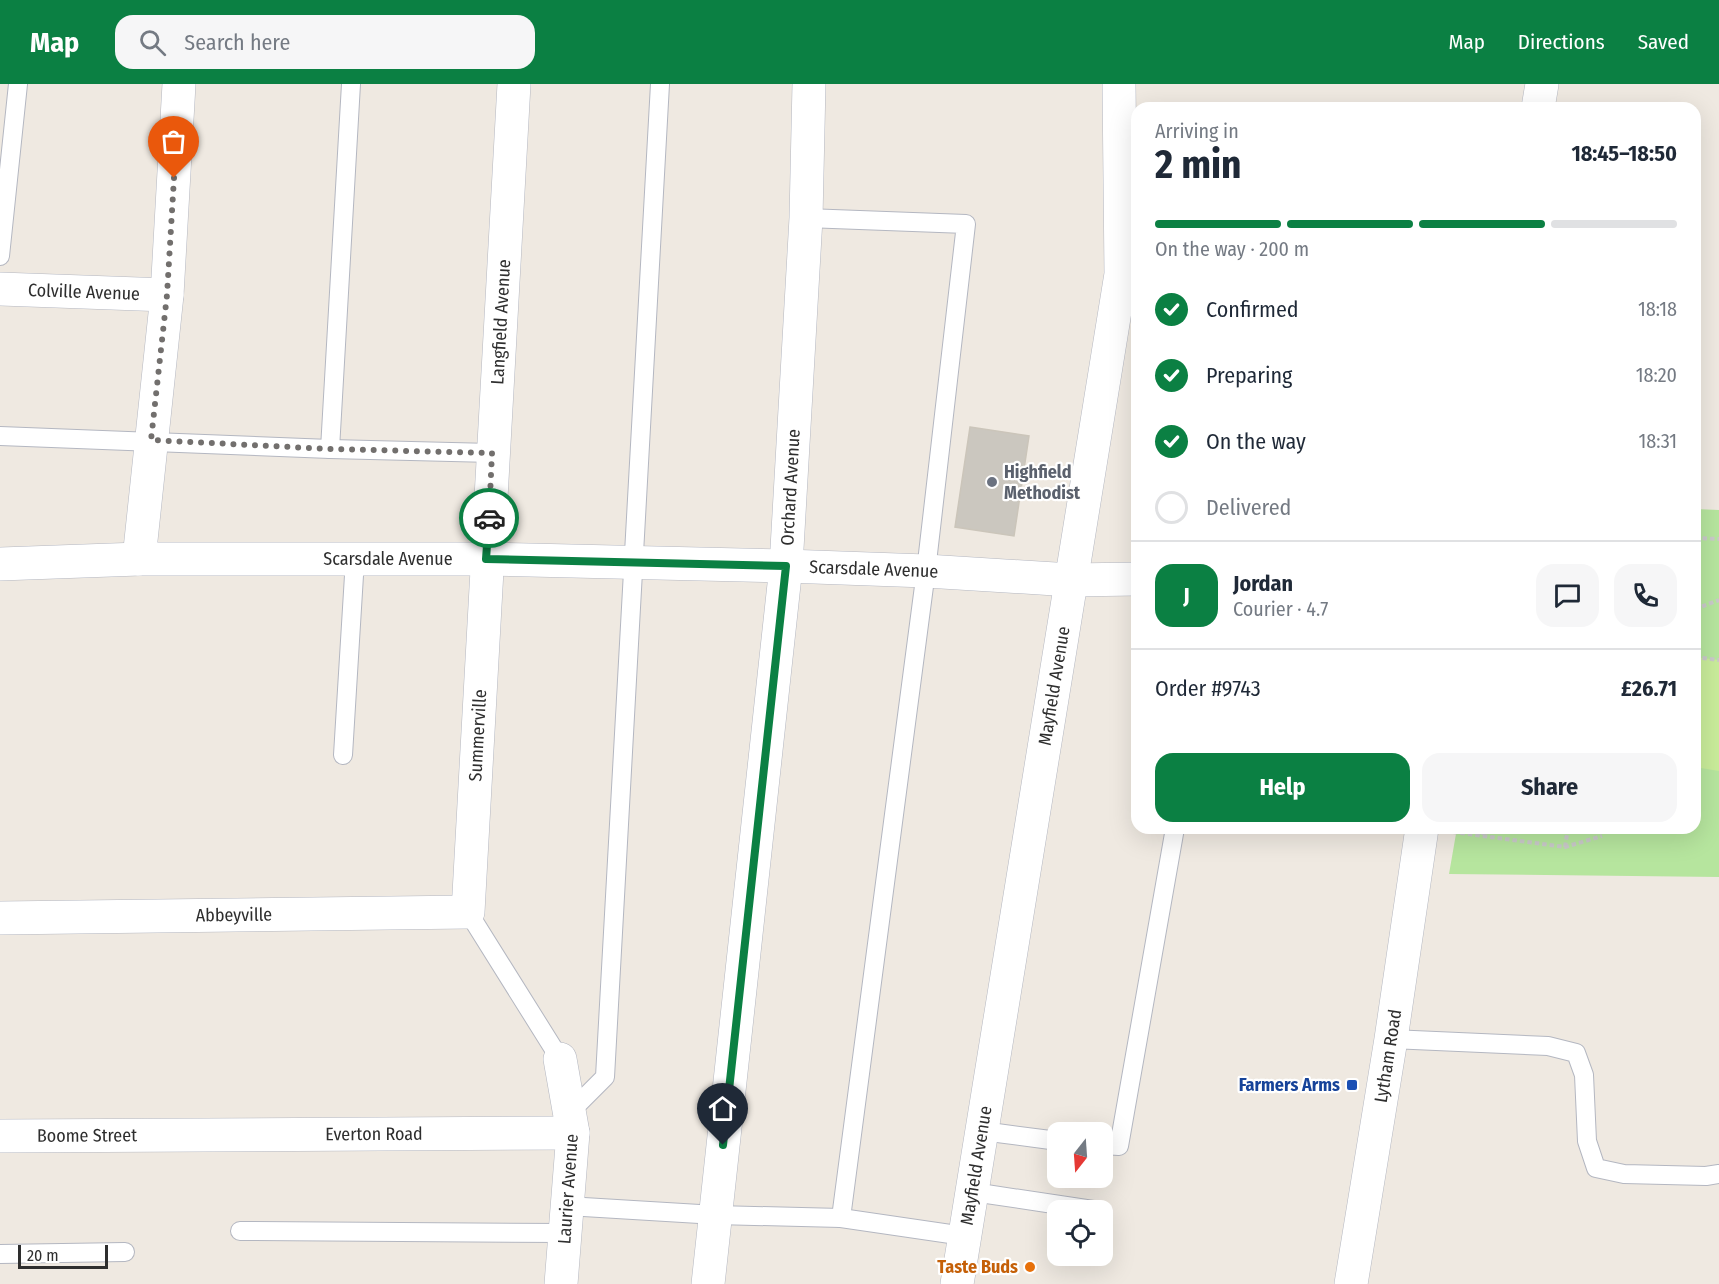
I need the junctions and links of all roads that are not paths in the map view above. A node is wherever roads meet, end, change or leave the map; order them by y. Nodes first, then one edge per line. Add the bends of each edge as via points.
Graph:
1 (18, 84) edge
2 (179, 84) edge
3 (351, 84) edge
4 (514, 84) edge
5 (660, 84) edge
6 (809, 84) edge
7 (1119, 84) edge
8 (1542, 84) edge
9 (1539, 102) edge
10 (806, 218) junction
11 (0, 256) edge
12 (0, 289) edge
13 (167, 295) junction
14 (1126, 315) edge
15 (0, 436) edge
16 (151, 440) junction
17 (330, 449) junction
18 (492, 453) junction
19 (139, 559) junction
20 (355, 559) junction
21 (486, 559) junction
22 (633, 561) junction
23 (0, 564) edge
24 (786, 566) junction
25 (927, 571) junction
26 (1131, 579) edge
27 (1071, 580) junction
28 (343, 755) dead end
29 (1174, 834) edge
30 (1434, 834) edge
31 (468, 912) junction
32 (0, 918) edge
33 (1391, 1039) junction
34 (560, 1059) joint
35 (571, 1122) junction
36 (982, 1131) junction
37 (174, 1135) joint
38 (0, 1136) edge
39 (1047, 1140) edge
40 (1113, 1146) edge
41 (1719, 1174) edge
42 (973, 1192) junction
43 (1047, 1204) edge
44 (716, 1215) junction
45 (841, 1218) junction
46 (566, 1219) junction
47 (240, 1231) dead end
48 (964, 1236) junction
49 (126, 1252) dead end
50 (0, 1254) edge
51 (561, 1284) edge
52 (708, 1284) edge
53 (957, 1284) edge
54 (1351, 1284) edge

1 - 11 lane
2 - 13 street
3 - 17 lane
4 - 18 street, Langfield Avenue
5 - 22 lane
6 - 10 street, Orchard Avenue
7 - 14 street, Mayfield Avenue via 1121,274
8 - 9 street
10 - 24 street, Orchard Avenue
10 - 25 lane via 966,224
12 - 13 street, Colville Avenue
13 - 16 street
14 - 27 street, Mayfield Avenue
15 - 16 lane
16 - 17 lane
16 - 19 street
17 - 18 lane
18 - 21 street, Langfield Avenue
19 - 20 street, Scarsdale Avenue
19 - 23 street, Scarsdale Avenue
20 - 21 street, Scarsdale Avenue
20 - 28 lane
21 - 22 street, Scarsdale Avenue
21 - 31 street, Summerville
22 - 24 street, Scarsdale Avenue
22 - 35 lane via 605,1077
24 - 25 street, Scarsdale Avenue
24 - 44 street, Orchard Avenue
25 - 27 street, Scarsdale Avenue
25 - 45 lane
26 - 27 street, Scarsdale Avenue
27 - 36 street, Mayfield Avenue
29 - 40 lane via 1119,1146
30 - 33 street, Lytham Road
31 - 32 street, Abbeyville
31 - 34 lane
33 - 41 lane via 1548,1046 1576,1053 1584,1074 1587,1141 1596,1168 1624,1174
33 - 54 street, Lytham Road
34 - 35 street, Laurier Avenue
35 - 37 street, Everton Road
35 - 46 street, Laurier Avenue
36 - 39 lane
36 - 42 street, Mayfield Avenue
37 - 38 street, Boome Street
42 - 43 lane
42 - 48 street, Mayfield Avenue
44 - 45 lane
44 - 46 lane
44 - 52 street, Orchard Avenue
45 - 48 lane
46 - 47 lane
46 - 51 street, Laurier Avenue
48 - 53 street, Mayfield Avenue
49 - 50 lane

